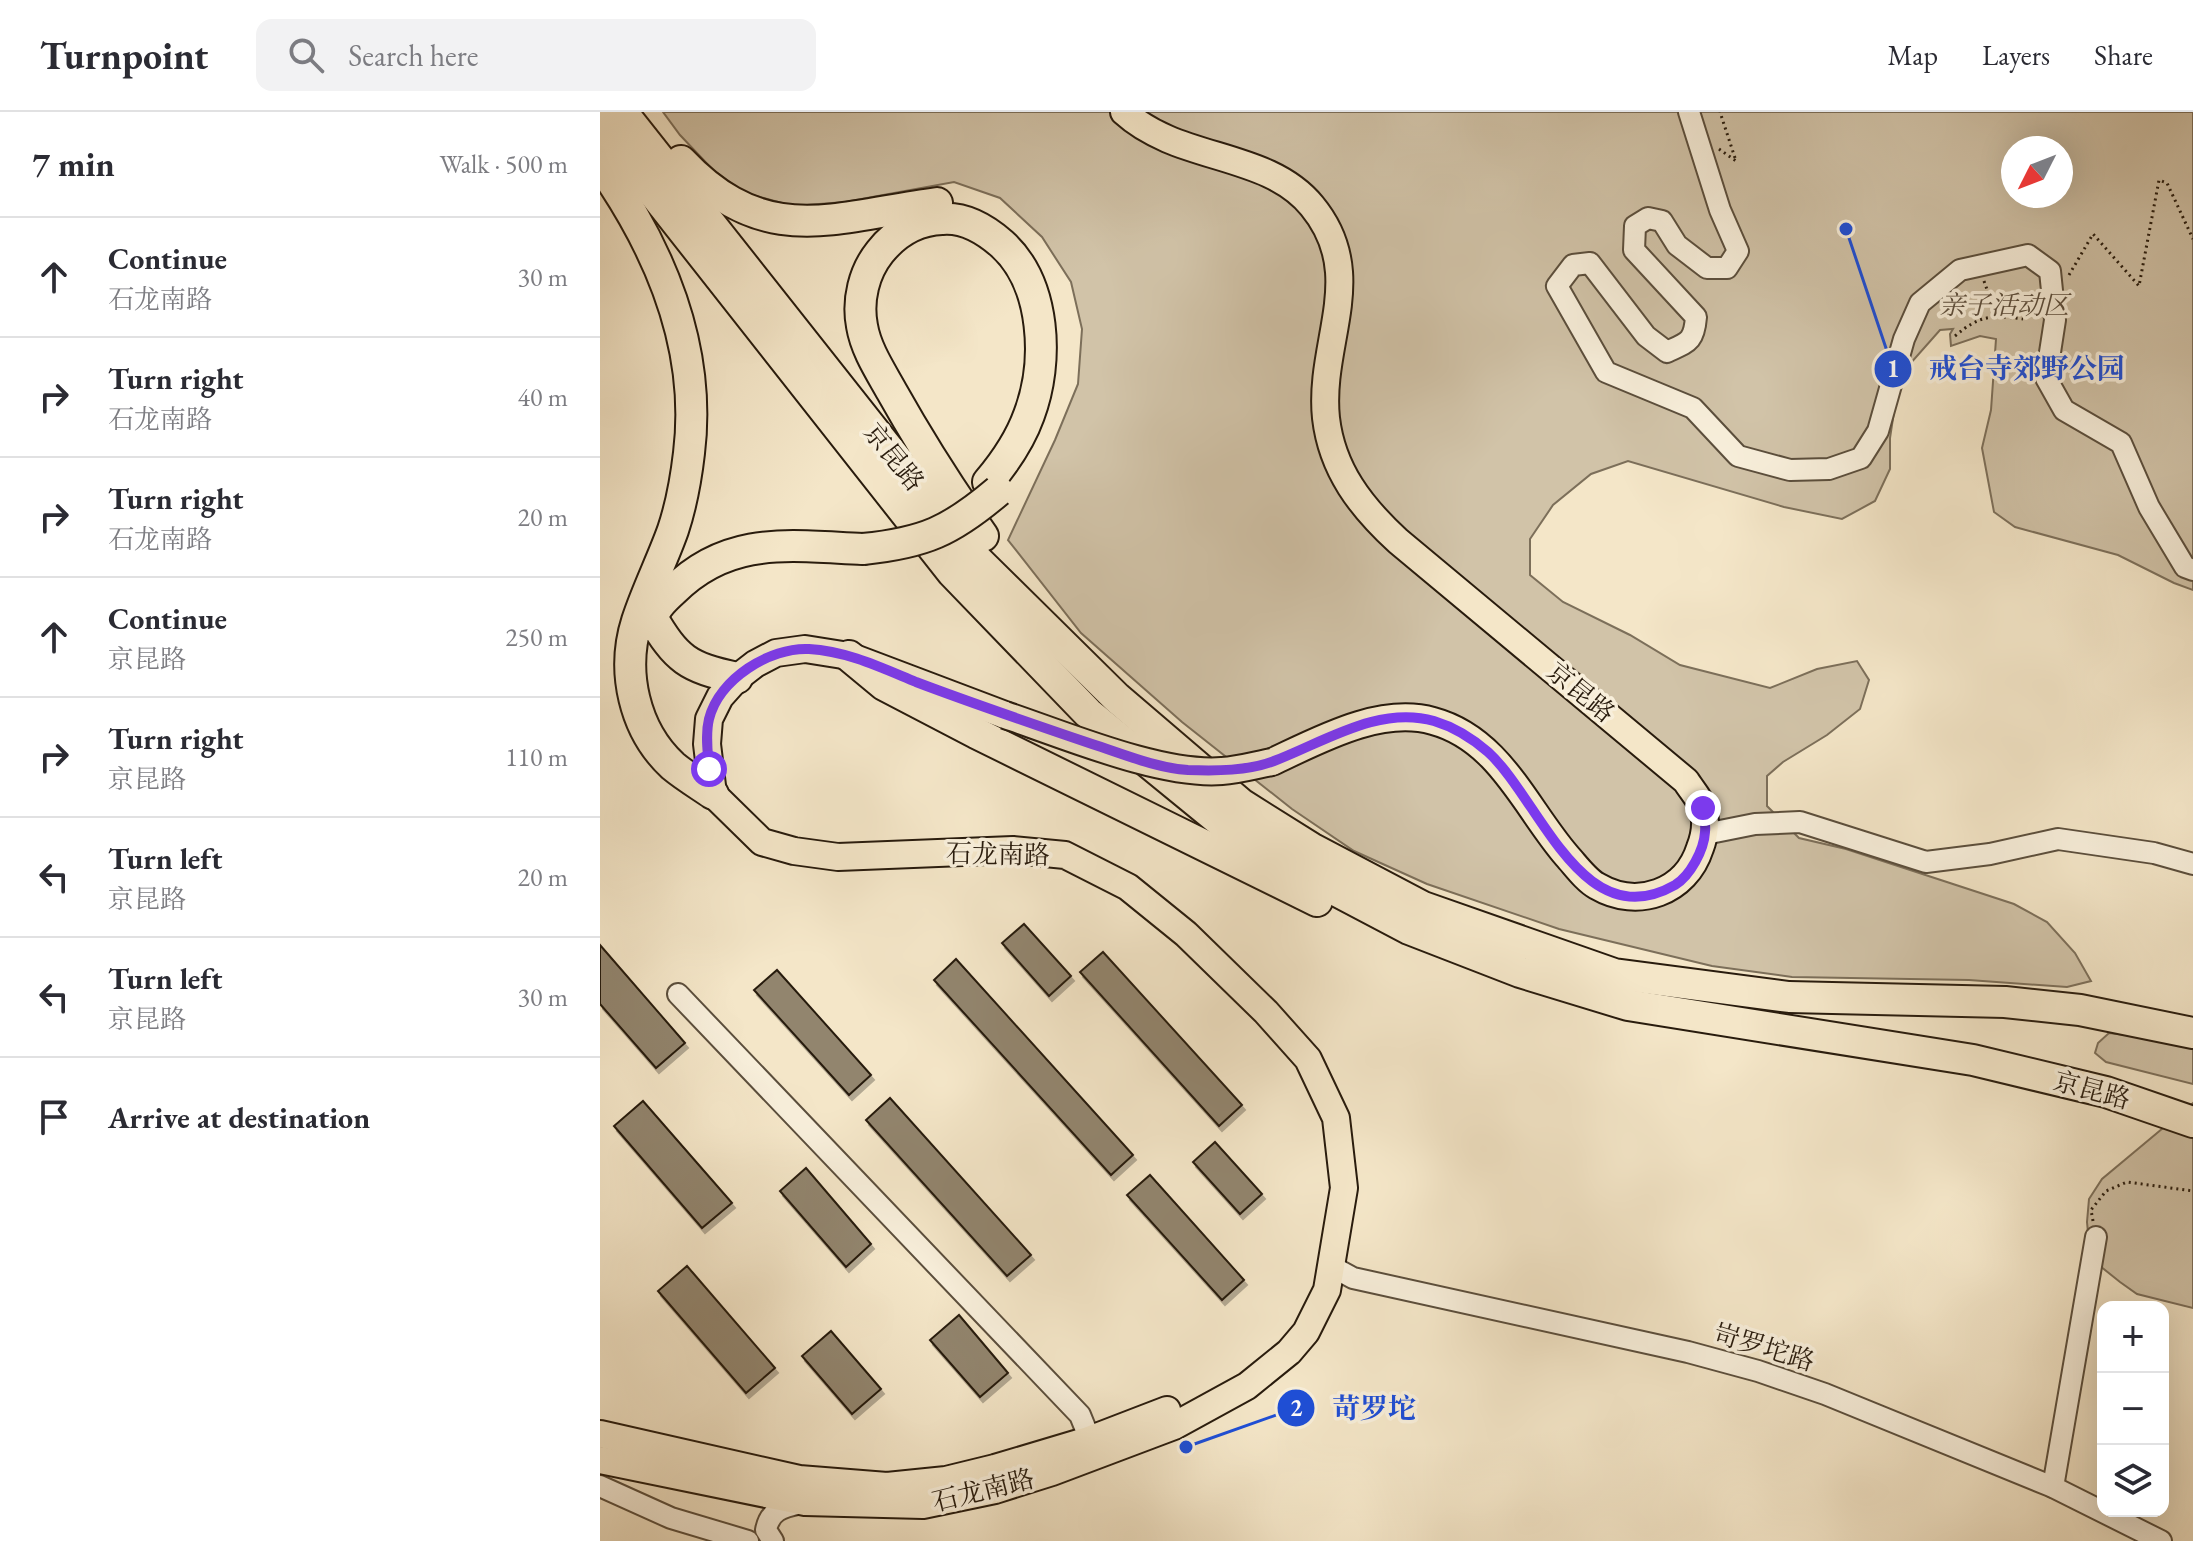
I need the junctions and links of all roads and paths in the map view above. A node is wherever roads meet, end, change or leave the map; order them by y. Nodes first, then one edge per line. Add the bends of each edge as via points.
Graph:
1 (622, 112) edge
2 (631, 112) edge
3 (1124, 112) edge
4 (1720, 112) edge
5 (1692, 121) edge
6 (600, 125) edge
7 (600, 164) edge
8 (2193, 239) edge
9 (1979, 266) junction
10 (2053, 302) junction
11 (1996, 316) junction
12 (2023, 319) dead end
13 (1955, 336) dead end
14 (993, 486) junction
15 (2193, 570) edge
16 (648, 608) junction
17 (1049, 634) junction
18 (849, 656) junction
19 (737, 678) junction
20 (713, 794) junction
21 (1705, 834) junction
22 (2193, 864) edge
23 (1520, 972) junction
24 (678, 994) dead end
25 (2193, 1033) edge
26 (2193, 1122) edge
27 (2193, 1191) edge
28 (2096, 1237) joint
29 (1331, 1266) junction
30 (600, 1434) edge
31 (1093, 1448) junction
32 (600, 1460) edge
33 (600, 1486) edge
34 (2053, 1487) junction
35 (805, 1502) junction
36 (748, 1541) edge
37 (773, 1541) edge
38 (2161, 1541) edge

1 - 17 highway, 京昆路 via 973,556
2 - 14 highway via 702,184 740,207 803,222 943,203 968,206 1003,225 1026,248 1042,277 1051,312 1053,373 1042,418 1021,461
3 - 21 main road, 京昆路 via 1178,145 1269,173 1311,205 1339,260 1341,286 1326,418 1347,483 1398,541 1686,781 1703,808
4 - 5 path via 1736,161
5 - 9 street via 1738,251 1727,268 1707,268 1677,245 1662,221 1648,218 1635,226 1634,250 1696,317 1689,342 1667,352 1646,336 1590,263 1573,265 1557,286 1606,372 1693,408 1738,456 1790,470 1829,469 1861,458 1878,431 1920,303 1960,270
6 - 23 highway, 京昆路 via 952,572 1088,713 1220,821 1316,880 1409,929
7 - 16 highway via 665,277 688,364 689,451 682,494
8 - 10 path via 2167,183 2159,180 2139,286 2093,234
9 - 10 street via 2028,255 2050,271
9 - 11 path
10 - 15 street via 2046,378 2064,410 2121,443 2149,507 2185,567
11 - 12 path
11 - 13 path via 1974,321
14 - 16 highway, bridge via 972,513 941,532 900,545 863,541 757,547 723,555 697,568 657,606
14 - 17 highway via 1030,413 1039,372 1038,317 1015,256 995,238 973,224 926,220 904,230 872,262 860,305 862,327 873,359 930,460
16 - 19 highway via 669,647 685,662
16 - 20 highway via 637,620 632,642 635,705 646,731 673,766
17 - 25 highway, 京昆路 via 1241,804 1311,848 1423,907 1614,974 1789,997 2005,1002 2080,1010
18 - 19 main road via 805,649 776,653
18 - 21 main road, bridge via 1005,715 1183,769 1222,771 1272,762 1371,721 1432,720 1489,753 1576,867 1596,886 1621,896 1651,895 1678,883 1696,861
18 - 23 highway via 884,685 976,733 1389,936 1481,973
19 - 20 main road via 709,719
20 - 29 main road, 石龙南路 via 762,842 794,851 838,857 1013,850 1065,855 1128,887 1186,934 1308,1059 1336,1118 1341,1160 1344,1188
21 - 22 street via 1800,822 1926,862 2058,839
23 - 26 highway, 京昆路 via 1628,1005 1973,1060 2106,1092
24 - 31 street via 1080,1415
27 - 28 path via 2127,1182 2106,1191 2091,1210
28 - 34 street
29 - 31 main road, 石龙南路 via 1327,1290 1306,1332 1268,1370 1174,1426
29 - 34 street, 岢罗坨路 via 1353,1278 1758,1371
30 - 31 main road, 石龙南路 via 799,1479 863,1486 946,1480
31 - 35 main road, 石龙南路 via 995,1490 923,1505
32 - 35 main road, 石龙南路
33 - 36 street via 671,1518
34 - 38 street, 岢罗坨路
35 - 37 street via 778,1509 768,1519 766,1530

